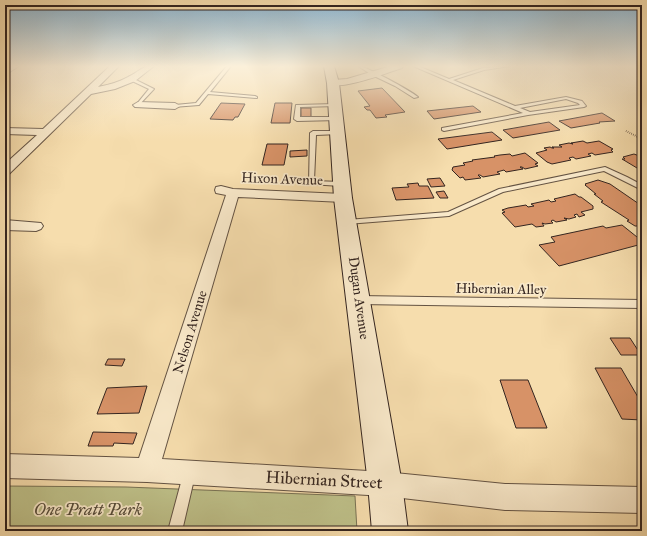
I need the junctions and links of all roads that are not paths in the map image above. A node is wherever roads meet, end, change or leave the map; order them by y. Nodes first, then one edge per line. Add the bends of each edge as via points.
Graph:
1 (91, 91) edge
2 (150, 91) edge
3 (209, 91) edge
4 (334, 91) edge
5 (407, 91) edge
6 (475, 91) edge
7 (87, 92) joint
8 (207, 94) junction
9 (256, 97) dead end
10 (416, 97) dead end
11 (138, 105) joint
12 (314, 105) junction
13 (175, 106) joint
14 (514, 108) junction
15 (529, 114) junction
16 (314, 119) junction
17 (336, 119) junction
18 (444, 129) dead end
19 (5, 131) edge
20 (47, 132) junction
21 (5, 171) edge
22 (642, 188) edge
23 (342, 191) junction
24 (227, 192) joint
25 (347, 222) junction
26 (5, 225) edge
27 (36, 226) dead end
28 (359, 300) junction
29 (642, 304) edge
30 (5, 466) edge
31 (147, 470) junction
32 (190, 473) junction
33 (385, 484) junction
34 (642, 500) edge
35 (175, 531) edge
36 (390, 531) edge

1 - 7 street
2 - 11 lane
3 - 8 lane
4 - 17 main road, Dugan Avenue
5 - 10 lane
6 - 14 lane
7 - 20 street
8 - 9 lane
8 - 13 lane via 197,104
11 - 13 street
12 - 16 lane
12 - 16 lane via 298,106 297,119
12 - 17 lane
14 - 15 lane
14 - 15 lane via 566,98 580,102 584,106
15 - 18 lane
16 - 17 lane
17 - 23 main road, Dugan Avenue
17 - 23 lane via 313,133 311,183
19 - 20 street
20 - 21 street
22 - 25 lane via 605,169 500,190 449,214
23 - 24 street, Hixon Avenue
23 - 25 main road, Dugan Avenue
24 - 31 street, Nelson Avenue
25 - 28 main road, Dugan Avenue
26 - 27 street
28 - 29 lane, Hibernian Alley
28 - 33 main road, Dugan Avenue
30 - 31 street, Hibernian Street
31 - 32 street, Hibernian Street
32 - 33 street, Hibernian Street
32 - 35 lane
33 - 34 street, Hibernian Street via 504,497
33 - 36 main road, Dugan Avenue

